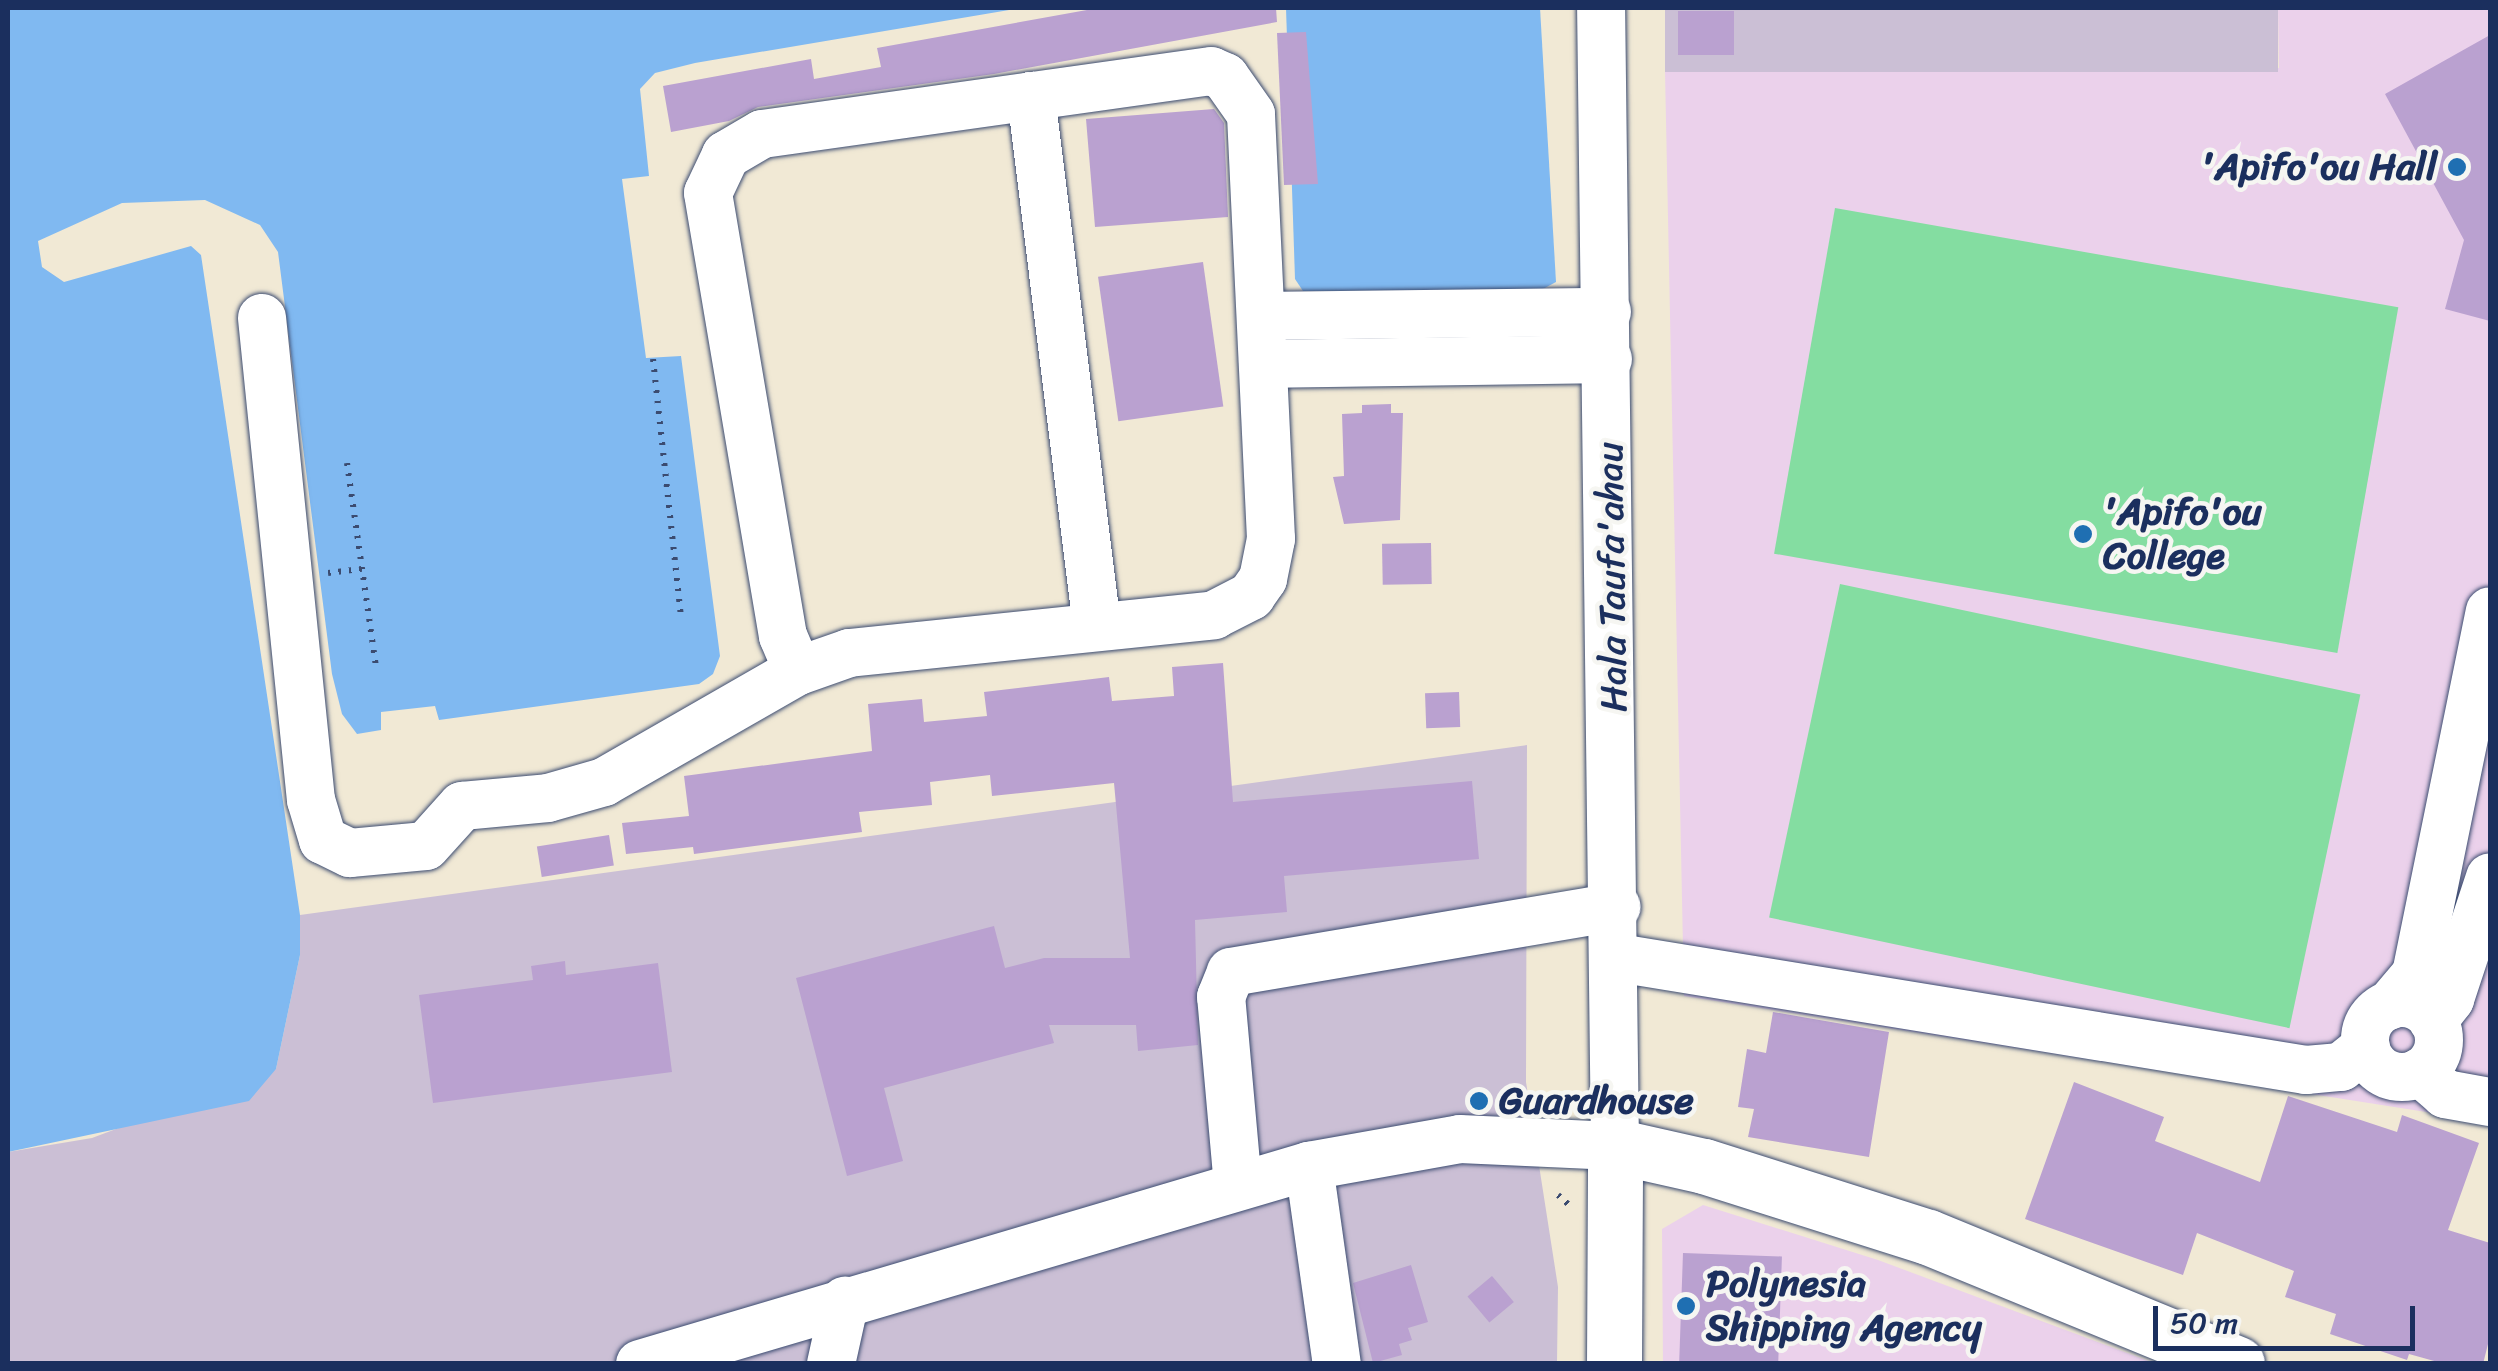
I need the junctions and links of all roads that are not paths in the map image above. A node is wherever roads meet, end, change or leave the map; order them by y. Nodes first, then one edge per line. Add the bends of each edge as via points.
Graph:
1 (1601, 8) edge
2 (1031, 96) junction
3 (1608, 312) junction
4 (1261, 316) junction
5 (262, 318) dead end
6 (1608, 359) junction
7 (1263, 364) junction
8 (2490, 610) edge
9 (1097, 627) junction
10 (798, 671) junction
11 (2490, 877) edge
12 (1617, 907) junction
13 (1618, 958) junction
14 (2389, 1006) junction
15 (2433, 1021) junction
16 (2366, 1047) junction
17 (2420, 1072) junction
18 (2490, 1102) edge
19 (1615, 1146) junction
20 (1309, 1166) junction
21 (1238, 1186) junction
22 (844, 1301) junction
23 (640, 1364) edge
24 (831, 1364) edge
25 (1337, 1364) edge
26 (1614, 1364) edge
27 (2237, 1364) edge

1 - 3 street, Hala Taufa'ahau
2 - 4 street via 1211,71 1237,87 1251,114
2 - 9 street
2 - 10 street via 762,134 726,155 714,173 708,193 783,636
3 - 4 street
3 - 6 street, Hala Taufa'ahau
4 - 7 street
5 - 10 street via 311,800 322,840 350,853 426,846 462,806 548,798 604,782
6 - 7 street
6 - 12 street, Hala Taufa'ahau
7 - 9 street via 1270,538 1263,579 1250,596 1214,615
8 - 14 street via 2416,974 2406,994
9 - 10 street via 850,653
11 - 15 street via 2450,999
12 - 13 street, Hala Taufa'ahau
12 - 21 street via 1231,972 1221,997
13 - 16 street via 2306,1070 2341,1067
13 - 19 street, Hala Taufa'ahau
14 - 15 street via 2414,1005
14 - 16 street via 2370,1022
15 - 17 street via 2438,1046
16 - 17 street via 2388,1075
17 - 18 street via 2445,1094
19 - 20 street via 1460,1138
19 - 26 main road
19 - 27 main road via 1704,1166 1928,1237
20 - 21 street
20 - 25 street
21 - 22 street
22 - 23 street
22 - 24 street

